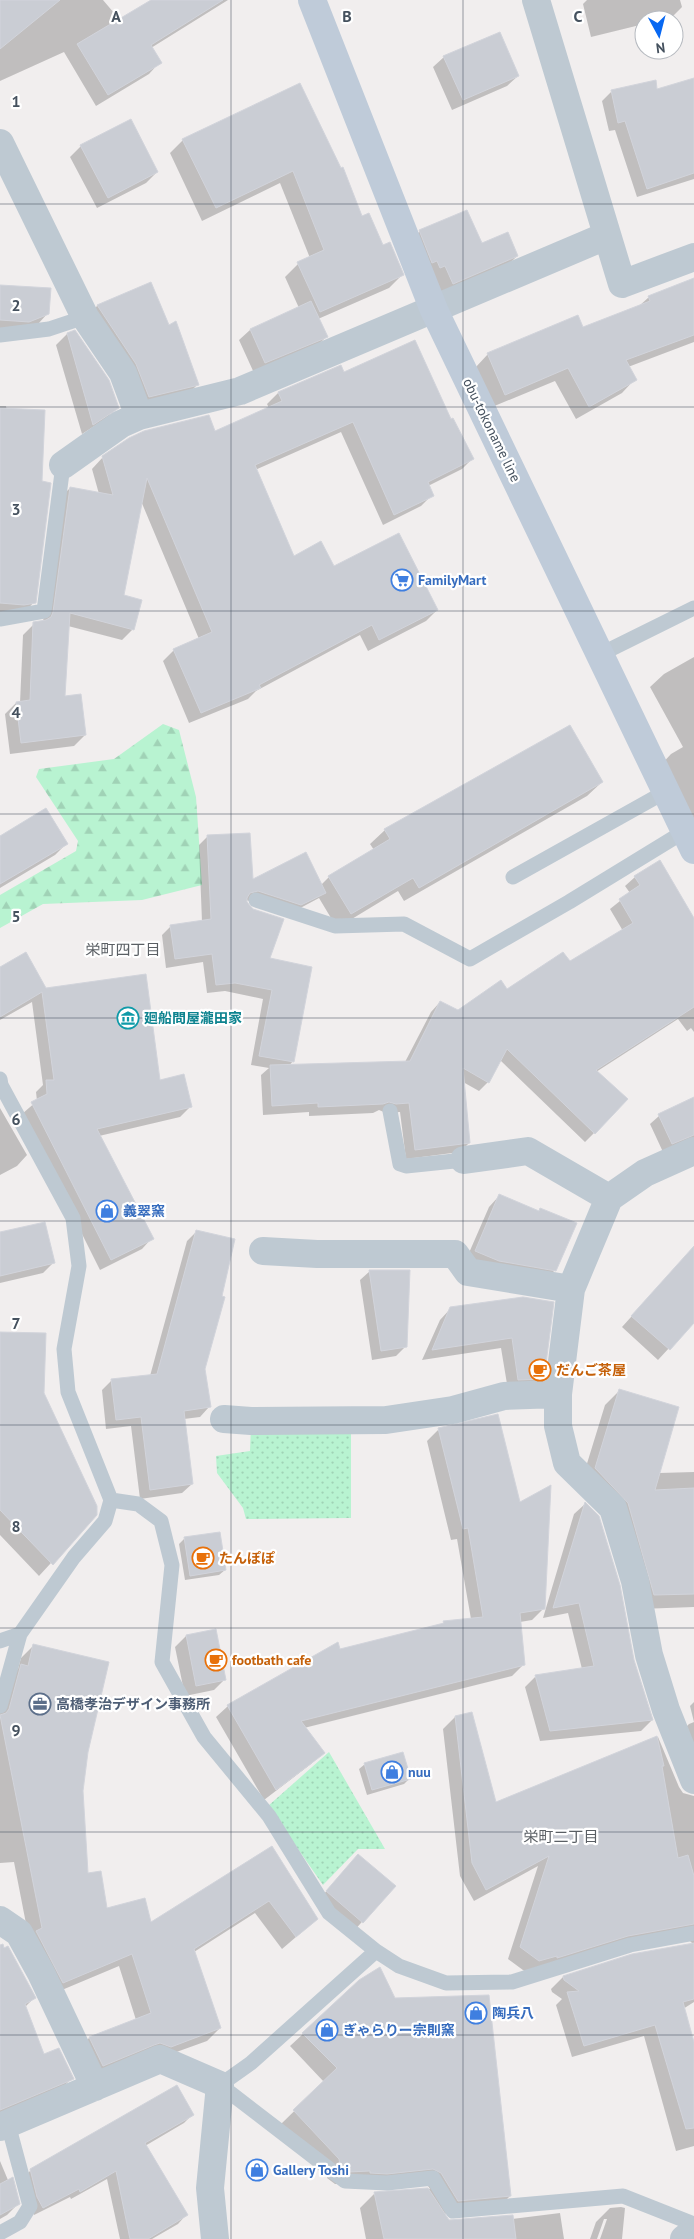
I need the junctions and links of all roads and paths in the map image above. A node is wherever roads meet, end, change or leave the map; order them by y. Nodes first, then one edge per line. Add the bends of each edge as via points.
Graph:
1 (312, 0) edge
2 (536, 0) edge
3 (0, 144) edge
4 (606, 236) junction
5 (694, 257) edge
6 (434, 310) junction
7 (85, 317) junction
8 (0, 335) edge
9 (139, 416) junction
10 (63, 464) joint
11 (694, 608) edge
12 (0, 619) edge
13 (599, 655) junction
14 (665, 792) junction
15 (689, 841) edge
16 (513, 877) dead end
17 (256, 900) dead end
18 (0, 1079) edge
19 (390, 1111) dead end
20 (694, 1151) edge
21 (464, 1160) joint
22 (609, 1198) junction
23 (263, 1251) dead end
24 (571, 1289) junction
25 (558, 1394) junction
26 (224, 1419) dead end
27 (111, 1500) junction
28 (20, 1634) junction
29 (0, 1641) edge
30 (0, 1706) edge
31 (694, 1780) edge
32 (0, 1920) edge
33 (694, 1933) edge
34 (376, 1951) junction
35 (220, 2085) junction
36 (95, 2087) junction
37 (4, 2126) edge
38 (694, 2224) edge
39 (694, 2231) edge
40 (0, 2232) edge
41 (215, 2239) edge
42 (684, 2239) edge

1 - 6 main road, obu-tokoname line
2 - 4 street
3 - 7 street
4 - 5 street via 622,284
4 - 6 street
6 - 9 street via 240,391
6 - 13 main road, obu-tokoname line
7 - 8 lane via 49,329
7 - 9 street via 123,373
9 - 10 street via 120,424
10 - 12 lane via 44,611
11 - 13 lane
13 - 14 main road, obu-tokoname line
14 - 15 main road, obu-tokoname line
14 - 16 lane
15 - 17 lane via 569,902 470,959 404,924 335,926
18 - 27 lane via 73,1218 79,1266 64,1349 68,1392
19 - 21 lane via 400,1164
20 - 22 street via 645,1173
21 - 22 street via 528,1151
22 - 24 street
23 - 24 street via 455,1254 468,1272
24 - 25 street
25 - 26 street via 504,1396 453,1410 386,1420
25 - 31 street via 558,1426 567,1463 613,1508 634,1581 649,1655 666,1710
27 - 28 lane via 105,1521 74,1557
27 - 34 lane via 138,1504 161,1521 172,1565 162,1662 204,1737 269,1816 329,1912
28 - 29 lane
28 - 30 lane
32 - 36 street via 19,1933
33 - 34 lane via 630,1945 512,1982 446,1983 399,1966
34 - 35 lane via 251,2063
35 - 36 street via 160,2059
35 - 38 lane via 345,2181 387,2183 433,2178 453,2211 623,2196
35 - 41 street via 210,2188
36 - 37 street
37 - 40 lane via 30,2206 20,2222
39 - 42 street

